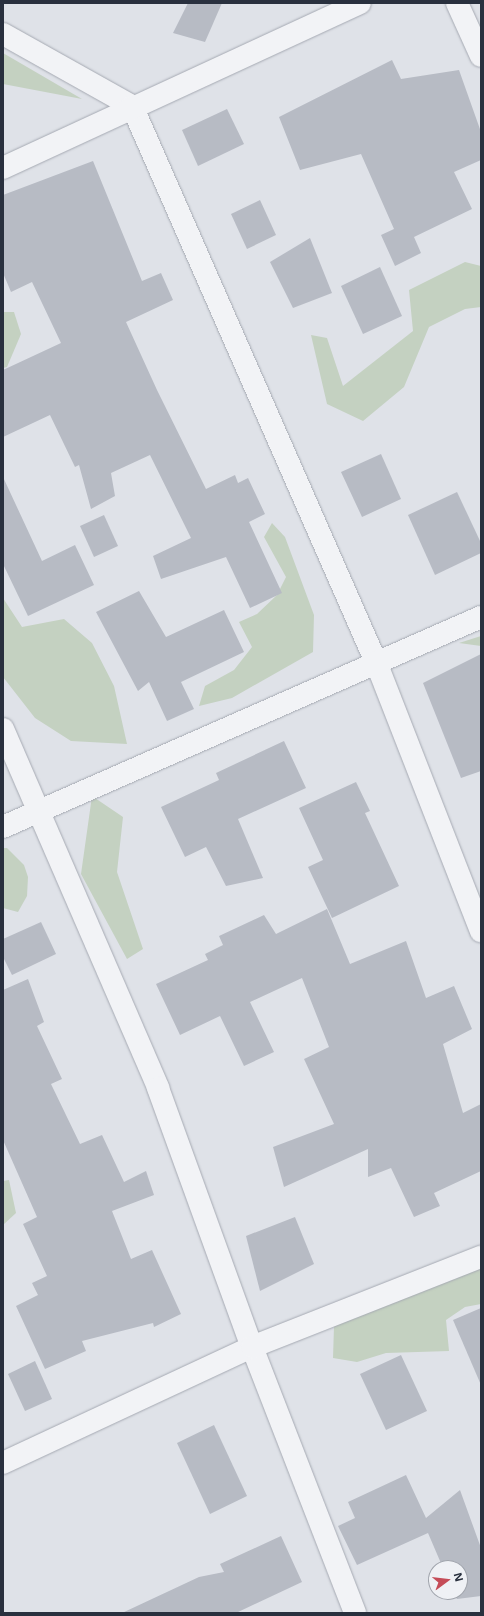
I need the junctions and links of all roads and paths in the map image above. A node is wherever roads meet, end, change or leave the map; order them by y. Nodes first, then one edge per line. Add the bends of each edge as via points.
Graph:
1 (360, 3) edge
2 (457, 3) edge
3 (3, 34) edge
4 (481, 56) edge
5 (132, 106) junction
6 (3, 168) edge
7 (481, 618) edge
8 (376, 662) junction
9 (3, 729) edge
10 (38, 810) junction
11 (3, 827) edge
12 (481, 931) edge
13 (481, 1257) edge
14 (252, 1347) junction
15 (3, 1464) edge
16 (355, 1613) edge

1 - 5 street
2 - 4 street
3 - 5 street
5 - 6 street
5 - 8 street
7 - 8 street
8 - 10 street
8 - 12 street
9 - 10 street
10 - 11 street
10 - 14 street via 158,1088
13 - 14 street
14 - 15 street
14 - 16 street

